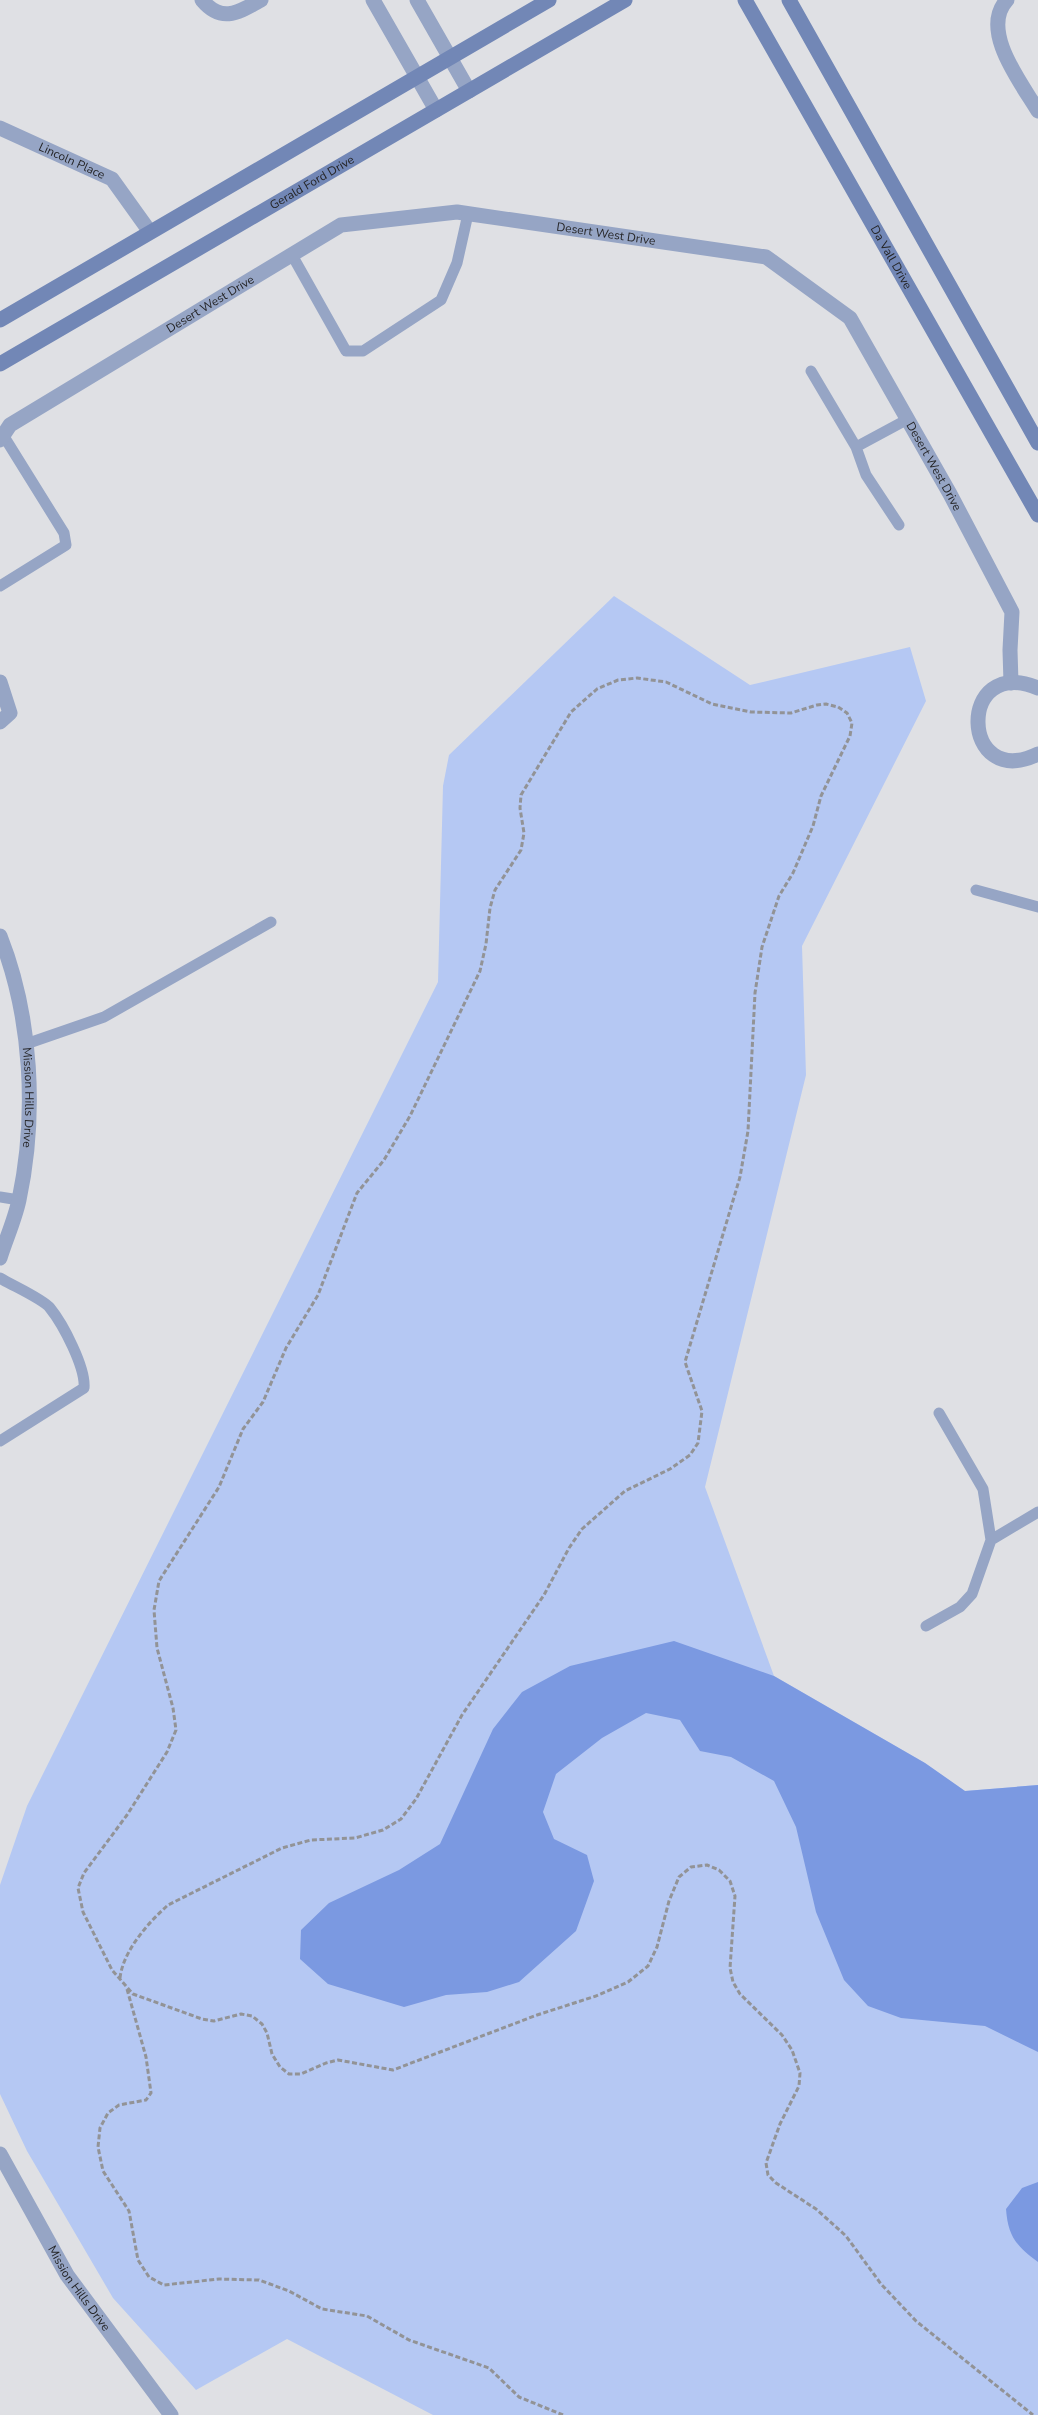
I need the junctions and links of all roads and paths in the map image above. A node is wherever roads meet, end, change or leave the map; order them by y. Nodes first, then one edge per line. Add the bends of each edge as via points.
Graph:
1 (202, 0) edge
2 (261, 0) edge
3 (373, 0) edge
4 (417, 0) edge
5 (549, 0) edge
6 (624, 0) edge
7 (745, 0) edge
8 (789, 0) edge
9 (1007, 0) edge
10 (450, 58) junction
11 (417, 77) junction
12 (469, 91) junction
13 (436, 110) junction
14 (1038, 111) edge
15 (0, 128) edge
16 (468, 214) junction
17 (150, 232) junction
18 (292, 255) junction
19 (0, 320) edge
20 (0, 364) edge
21 (810, 371) dead end
22 (908, 419) junction
23 (2, 438) edge
24 (1038, 442) edge
25 (856, 447) junction
26 (1038, 515) edge
27 (899, 525) dead end
28 (0, 586) edge
29 (0, 682) edge
30 (1011, 682) junction
31 (1038, 688) edge
32 (0, 722) edge
33 (1038, 754) edge
34 (976, 890) dead end
35 (1038, 907) edge
36 (271, 922) dead end
37 (0, 936) edge
38 (26, 1044) junction
39 (0, 1197) edge
40 (19, 1200) junction
41 (0, 1258) edge
42 (0, 1278) edge
43 (938, 1413) dead end
44 (0, 1441) edge
45 (1038, 1512) edge
46 (991, 1540) junction
47 (926, 1626) dead end
48 (120, 1978) junction
49 (126, 1988) junction
50 (0, 2154) edge
51 (166, 2413) edge
52 (563, 2415) edge
53 (1032, 2415) edge

1 - 2 street via 215,12 235,15
3 - 11 street
4 - 10 street
5 - 10 main road
6 - 12 main road, Gerald Ford Drive
7 - 26 main road, Da Vall Drive
8 - 24 main road
9 - 14 street via 1002,5 996,30 1003,51
10 - 11 main road
10 - 12 street
11 - 13 street
11 - 17 main road
12 - 13 main road, Gerald Ford Drive
13 - 20 main road, Gerald Ford Drive
15 - 17 street, Lincoln Place via 112,179
16 - 18 street, Desert West Drive via 456,212 341,225
16 - 18 lane via 457,263 441,300 364,350 346,351
16 - 22 street, Desert West Drive via 766,257 850,318
17 - 19 main road
18 - 23 street, Desert West Drive via 10,426
21 - 25 lane
22 - 25 lane
22 - 30 street, Desert West Drive via 1012,612
23 - 28 lane via 64,534 66,545
25 - 27 lane via 866,475
29 - 32 street via 10,713
30 - 31 street
30 - 33 street via 988,694 977,717 977,730 990,752 1001,758 1027,760
34 - 35 lane
36 - 38 lane via 104,1017
37 - 38 street, Mission Hills Drive via 14,970
38 - 40 street, Mission Hills Drive via 31,1104
39 - 40 lane
40 - 41 street, Mission Hills Drive
42 - 44 lane via 49,1307 78,1356 85,1379 84,1388
43 - 46 lane via 983,1490
45 - 46 lane
46 - 47 lane via 972,1594 960,1607
48 - 48 path via 122,1964 132,1948 168,1905 282,1848 311,1840 355,1838 383,1830 401,1819 416,1799 458,1722 544,1595 582,1529 625,1491 670,1469 690,1455 698,1443 702,1411 685,1362 740,1177 748,1131 755,993 762,947 779,896 793,873 813,826 820,796 850,736 852,723 847,713 838,707 817,705 791,714 751,712 712,704 666,682 637,678 618,680 597,689 571,712 521,795 524,833 521,850 495,890 480,970 410,1116 384,1160 357,1192 318,1295 286,1348 263,1402 243,1429 219,1487 159,1581 154,1610 158,1648 176,1730 168,1752 84,1873 78,1888 83,1912 112,1970
48 - 49 path
49 - 52 path via 146,2057 151,2093 146,2100 119,2105 108,2113 100,2128 98,2147 103,2171 129,2211 138,2260 149,2277 164,2285 219,2279 259,2280 289,2291 322,2309 367,2316 409,2340 489,2368 520,2398
49 - 53 path via 133,1994 202,2020 214,2021 241,2014 252,2016 262,2024 272,2054 289,2074 301,2074 338,2060 392,2070 628,1982 648,1966 657,1948 679,1877 691,1867 707,1865 719,1870 730,1881 735,1896 730,1968 733,1982 740,1994 782,2035 800,2073 799,2086 766,2163 768,2175 846,2236 881,2284 916,2321
50 - 51 street, Mission Hills Drive via 67,2275

